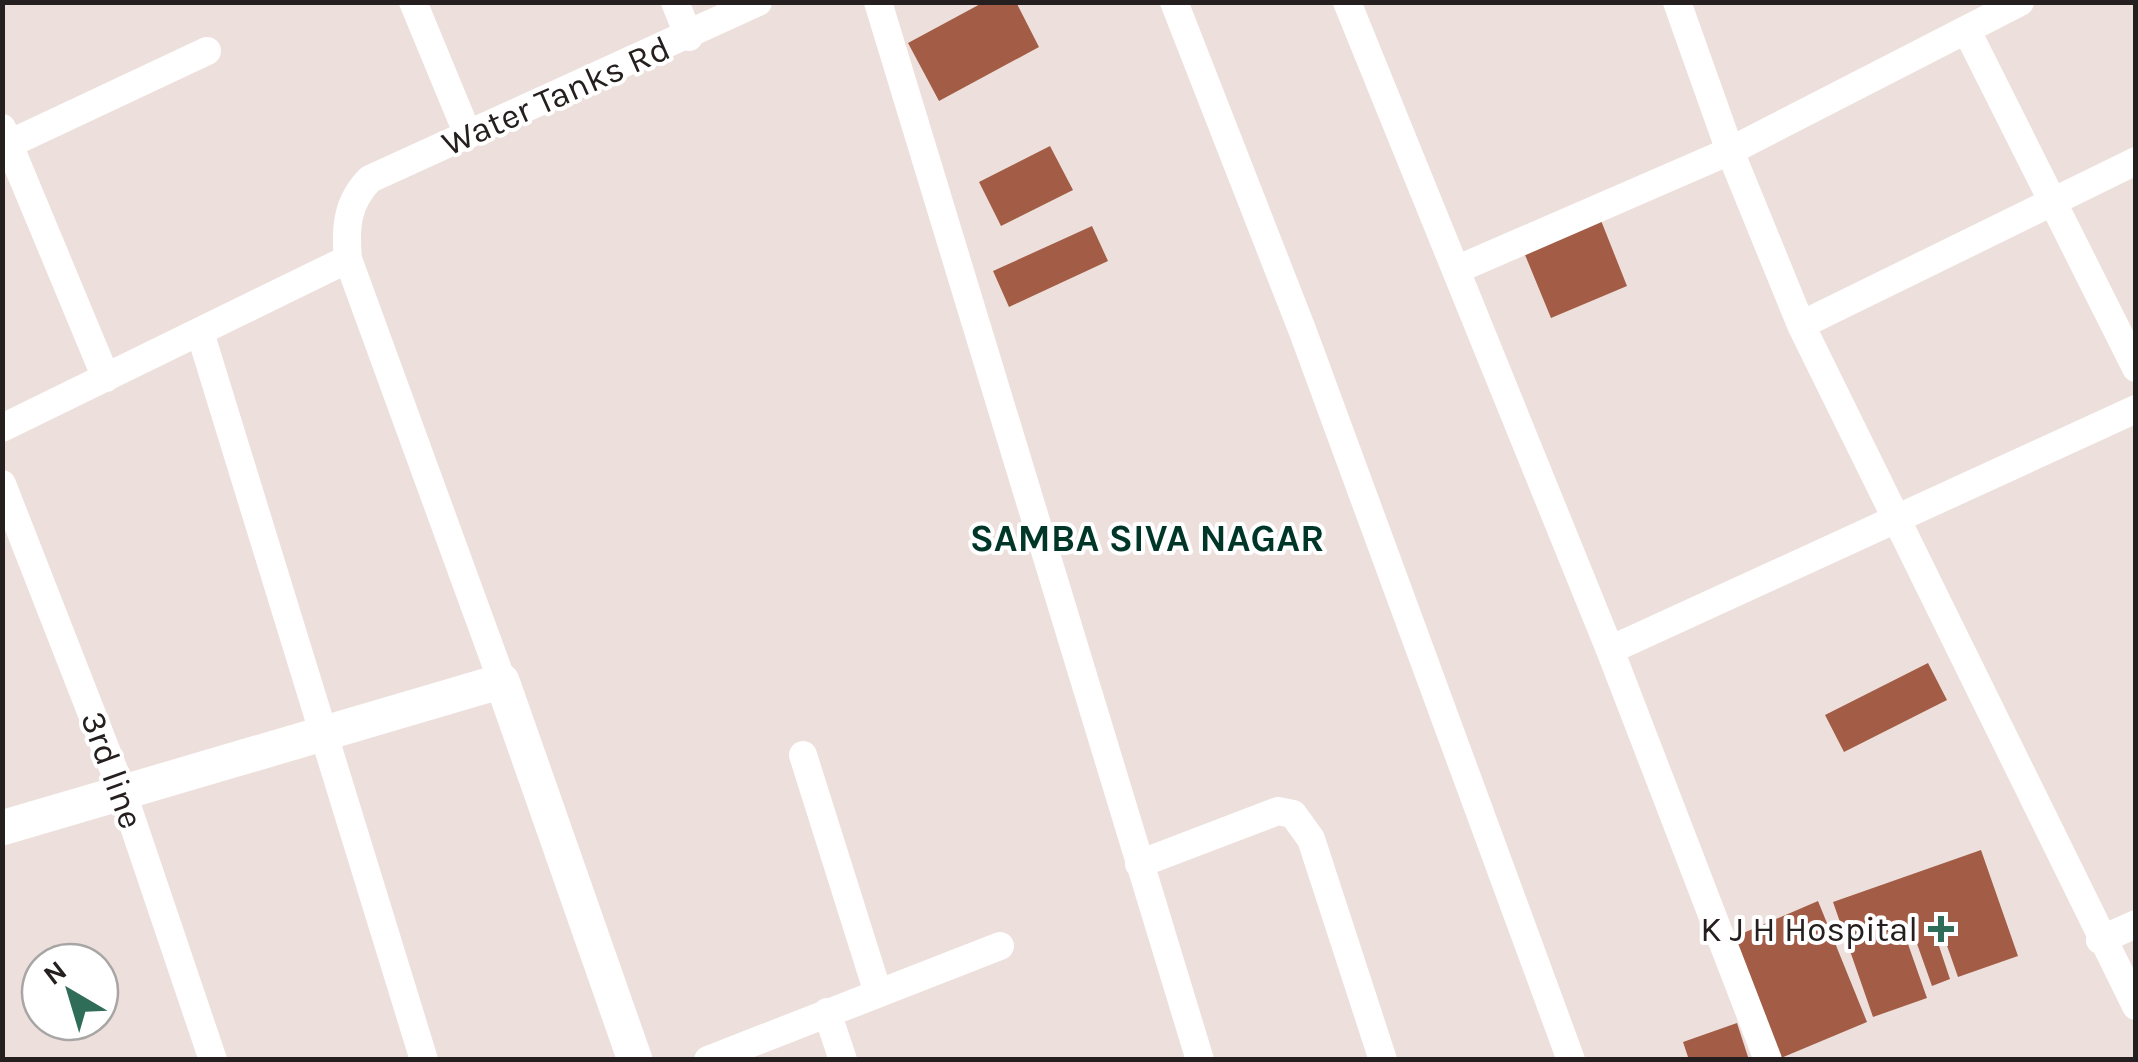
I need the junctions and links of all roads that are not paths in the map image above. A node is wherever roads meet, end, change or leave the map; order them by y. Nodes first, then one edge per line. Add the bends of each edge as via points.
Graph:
1 (413, 2) edge
2 (674, 2) edge
3 (758, 2) edge
4 (878, 2) edge
5 (1174, 2) edge
6 (1347, 2) edge
7 (1677, 2) edge
8 (2020, 2) edge
9 (1967, 31) junction
10 (688, 37) junction
11 (207, 51) dead end
12 (468, 135) junction
13 (6, 136) edge
14 (1730, 151) junction
15 (2136, 162) edge
16 (2053, 198) junction
17 (348, 259) junction
18 (1456, 270) junction
19 (1801, 325) junction
20 (200, 332) junction
21 (2136, 368) edge
22 (106, 378) junction
23 (2136, 409) edge
24 (2, 428) edge
25 (2, 484) edge
26 (1894, 520) junction
27 (1610, 650) junction
28 (502, 681) junction
29 (324, 731) junction
30 (803, 755) dead end
31 (122, 792) junction
32 (2, 828) edge
33 (1139, 864) junction
34 (2136, 924) edge
35 (2100, 940) junction
36 (1000, 946) dead end
37 (878, 993) junction
38 (2136, 1006) edge
39 (827, 1012) junction
40 (213, 1060) edge
41 (424, 1060) edge
42 (635, 1060) edge
43 (708, 1060) edge
44 (842, 1060) edge
45 (1200, 1060) edge
46 (1384, 1060) edge
47 (1571, 1060) edge
48 (1768, 1060) edge

1 - 12 street
2 - 10 street
3 - 10 street, Water Tanks Rd
4 - 33 street
5 - 47 street via 1304,332
6 - 18 street
7 - 14 street
8 - 9 street
9 - 14 street
9 - 16 street
10 - 12 street, Water Tanks Rd
11 - 13 street
12 - 17 street, Water Tanks Rd via 370,178 356,192 347,219
13 - 22 street
14 - 18 street
14 - 19 street
15 - 16 street
16 - 19 street
16 - 21 street
17 - 20 street
17 - 28 street
18 - 27 street
19 - 26 street
20 - 22 street
20 - 29 street
22 - 24 street
23 - 26 street
25 - 31 street, 3rd line
26 - 27 street
26 - 35 street
27 - 48 street
28 - 29 street
28 - 42 street
29 - 31 street
29 - 41 street
30 - 37 street
31 - 32 street
31 - 40 street, 3rd line
33 - 45 street
33 - 46 street via 1278,812 1293,814 1311,839
34 - 35 street
35 - 38 street
36 - 37 street
37 - 39 street
39 - 43 street
39 - 44 street

